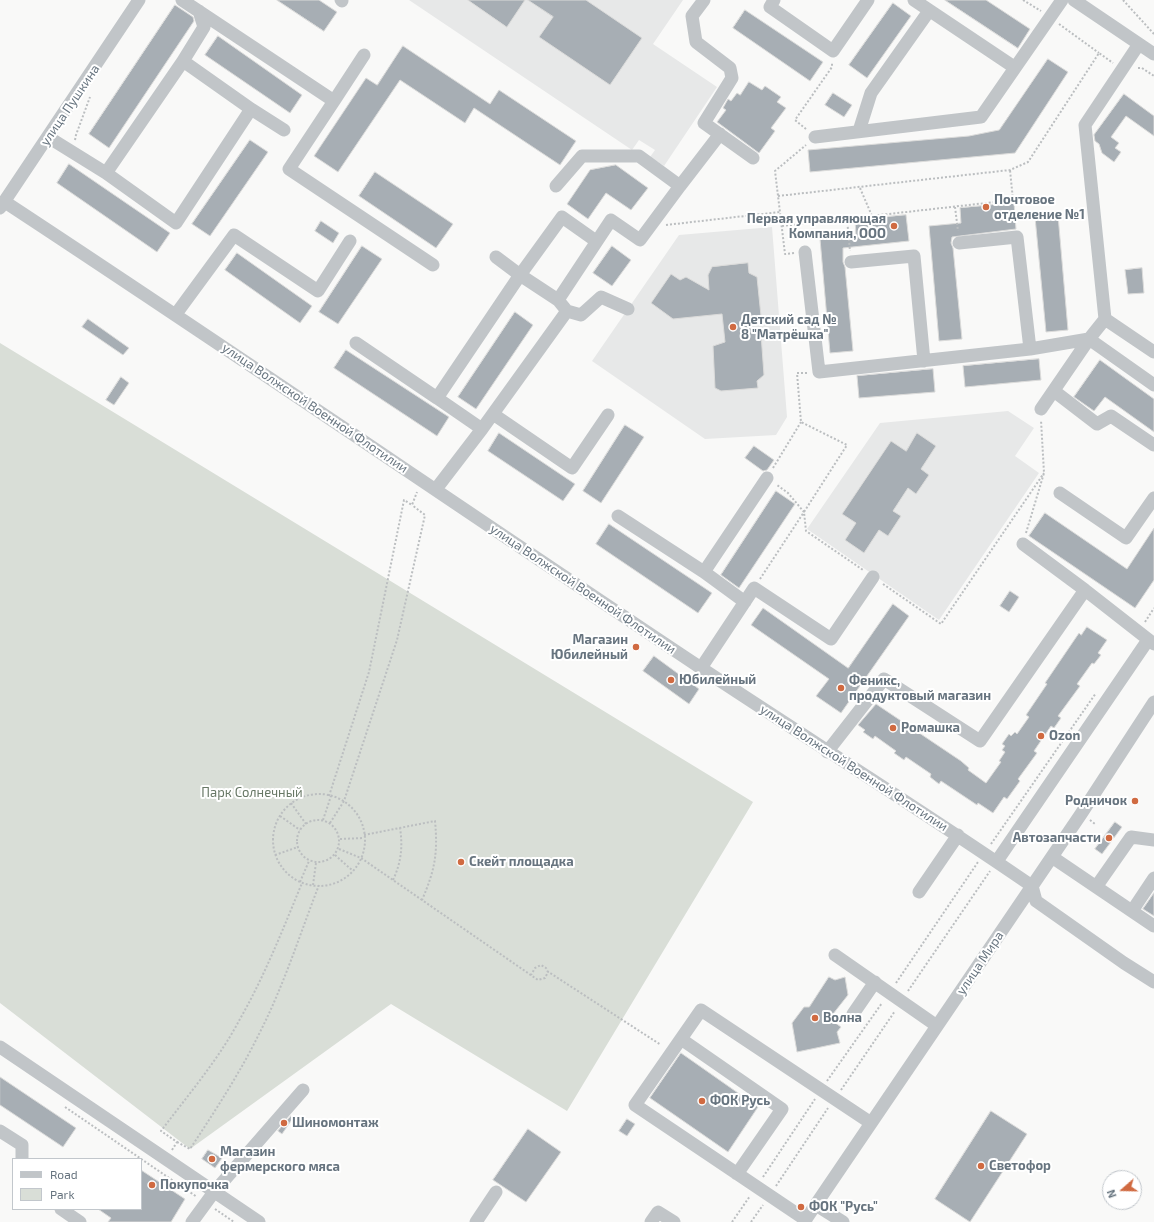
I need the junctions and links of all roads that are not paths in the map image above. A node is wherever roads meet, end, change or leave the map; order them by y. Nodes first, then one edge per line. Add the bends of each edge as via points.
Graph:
1 (139, 0) edge
2 (182, 0) edge
3 (704, 0) edge
4 (774, 0) edge
5 (868, 0) edge
6 (914, 0) edge
7 (1062, 0) edge
8 (1074, 0) edge
9 (199, 11) junction
10 (929, 11) junction
11 (1139, 44) junction
12 (1154, 54) edge
13 (364, 55) dead end
14 (183, 61) junction
15 (1014, 67) junction
16 (334, 101) junction
17 (251, 109) junction
18 (284, 130) dead end
19 (859, 131) junction
20 (720, 134) junction
21 (815, 137) road end
22 (48, 138) junction
23 (753, 158) dead end
24 (106, 173) junction
25 (556, 186) dead end
26 (680, 186) junction
27 (2, 205) edge
28 (350, 240) dead end
29 (596, 241) junction
30 (959, 243) road end
31 (805, 252) road end
32 (496, 257) dead end
33 (851, 262) road end
34 (433, 265) dead end
35 (520, 275) junction
36 (558, 300) junction
37 (628, 309) dead end
38 (567, 311) junction
39 (176, 314) junction
40 (1105, 319) junction
41 (1090, 339) junction
42 (356, 342) dead end
43 (1030, 349) junction
44 (1154, 352) edge
45 (924, 361) junction
46 (1154, 385) edge
47 (1054, 391) junction
48 (437, 398) junction
49 (1041, 409) road end
50 (493, 414) junction
51 (608, 416) dead end
52 (482, 429) junction
53 (1154, 445) edge
54 (767, 478) road end
55 (436, 489) junction
56 (1060, 494) dead end
57 (1154, 498) edge
58 (618, 516) dead end
59 (1023, 544) road end
60 (704, 572) junction
61 (873, 576) road end
62 (1085, 590) junction
63 (744, 602) junction
64 (1147, 638) edge
65 (701, 668) junction
66 (1154, 702) edge
67 (827, 752) junction
68 (958, 835) junction
69 (1154, 840) edge
70 (1052, 857) junction
71 (997, 861) junction
72 (1154, 878) edge
73 (1032, 886) junction
74 (1096, 887) junction
75 (919, 892) dead end
76 (1132, 912) junction
77 (1154, 926) edge
78 (835, 955) dead end
79 (875, 982) junction
80 (1154, 982) edge
81 (853, 1014) dead end
82 (937, 1026) junction
83 (681, 1039) junction
84 (0, 1047) edge
85 (303, 1090) dead end
86 (871, 1123) junction
87 (0, 1131) edge
88 (22, 1158) edge
89 (738, 1174) junction
90 (214, 1192) junction
91 (496, 1192) dead end
92 (816, 1205) junction
93 (62, 1210) edge
94 (805, 1221) edge
95 (80, 1222) edge
96 (192, 1222) edge
97 (259, 1222) edge
98 (476, 1222) edge
99 (651, 1222) edge
100 (674, 1222) edge
101 (843, 1222) edge

1 - 22 street, улица Пушкина
2 - 9 street
3 - 20 street via 692,16 696,42 730,68 732,78 704,123
4 - 5 street via 770,7 833,51
6 - 10 street
7 - 15 street
8 - 11 street
9 - 14 street via 204,27
9 - 16 street
10 - 15 street
10 - 19 street via 871,94
11 - 12 street
11 - 40 street via 1085,125
13 - 16 street
14 - 17 street
14 - 24 street
15 - 19 street via 981,117
16 - 34 street via 289,169
17 - 18 street
17 - 24 street via 176,223
19 - 21 street
20 - 23 street
20 - 26 street
22 - 24 street
22 - 27 street, улица Пушкина
25 - 26 street via 582,156 639,156
26 - 29 street via 640,240 611,220
27 - 39 street, улица Волжской Военной Флотилии
28 - 39 street via 318,291 234,235
29 - 35 street via 562,217
29 - 36 street
30 - 43 street via 1017,237
31 - 45 street via 819,372
32 - 35 street
33 - 45 street via 914,256
35 - 36 street
35 - 48 street
36 - 38 street
37 - 38 street via 601,296 581,315
38 - 50 street
39 - 55 street, улица Волжской Военной Флотилии
40 - 41 street
40 - 44 street
41 - 43 street
41 - 46 street
41 - 47 street
42 - 48 street
43 - 45 street
47 - 49 street
47 - 53 street via 1097,424 1111,416
48 - 52 street
50 - 51 street via 572,468
50 - 52 street
52 - 55 street
54 - 60 street
55 - 65 street, улица Волжской Военной Флотилии
56 - 57 street via 1126,538
58 - 60 street
59 - 62 street
60 - 63 street
61 - 63 street via 831,639 754,588
62 - 64 street
62 - 67 street via 980,741 884,679
63 - 65 street
64 - 71 street
65 - 67 street, улица Волжской Военной Флотилии
66 - 70 street, улица Мира
67 - 68 street, улица Волжской Военной Флотилии
68 - 71 street, улица Волжской Военной Флотилии
68 - 75 street
69 - 74 street via 1131,837
70 - 73 street, улица Мира
70 - 74 street
71 - 73 street, улица Волжской Военной Флотилии
72 - 76 street
73 - 80 street via 1036,901
73 - 82 street, улица Мира
74 - 76 street
76 - 77 street
78 - 79 street
79 - 81 street
79 - 82 street
82 - 86 street, улица Мира
83 - 86 street via 701,1010
83 - 89 street via 782,1109
83 - 89 street via 635,1105
84 - 90 street
85 - 90 street
86 - 92 street, улица Мира
87 - 88 street via 22,1145
89 - 94 street
90 - 96 street
90 - 97 street
91 - 98 street
92 - 94 street, улица Мира
92 - 101 street
93 - 95 street
99 - 100 street via 658,1212

